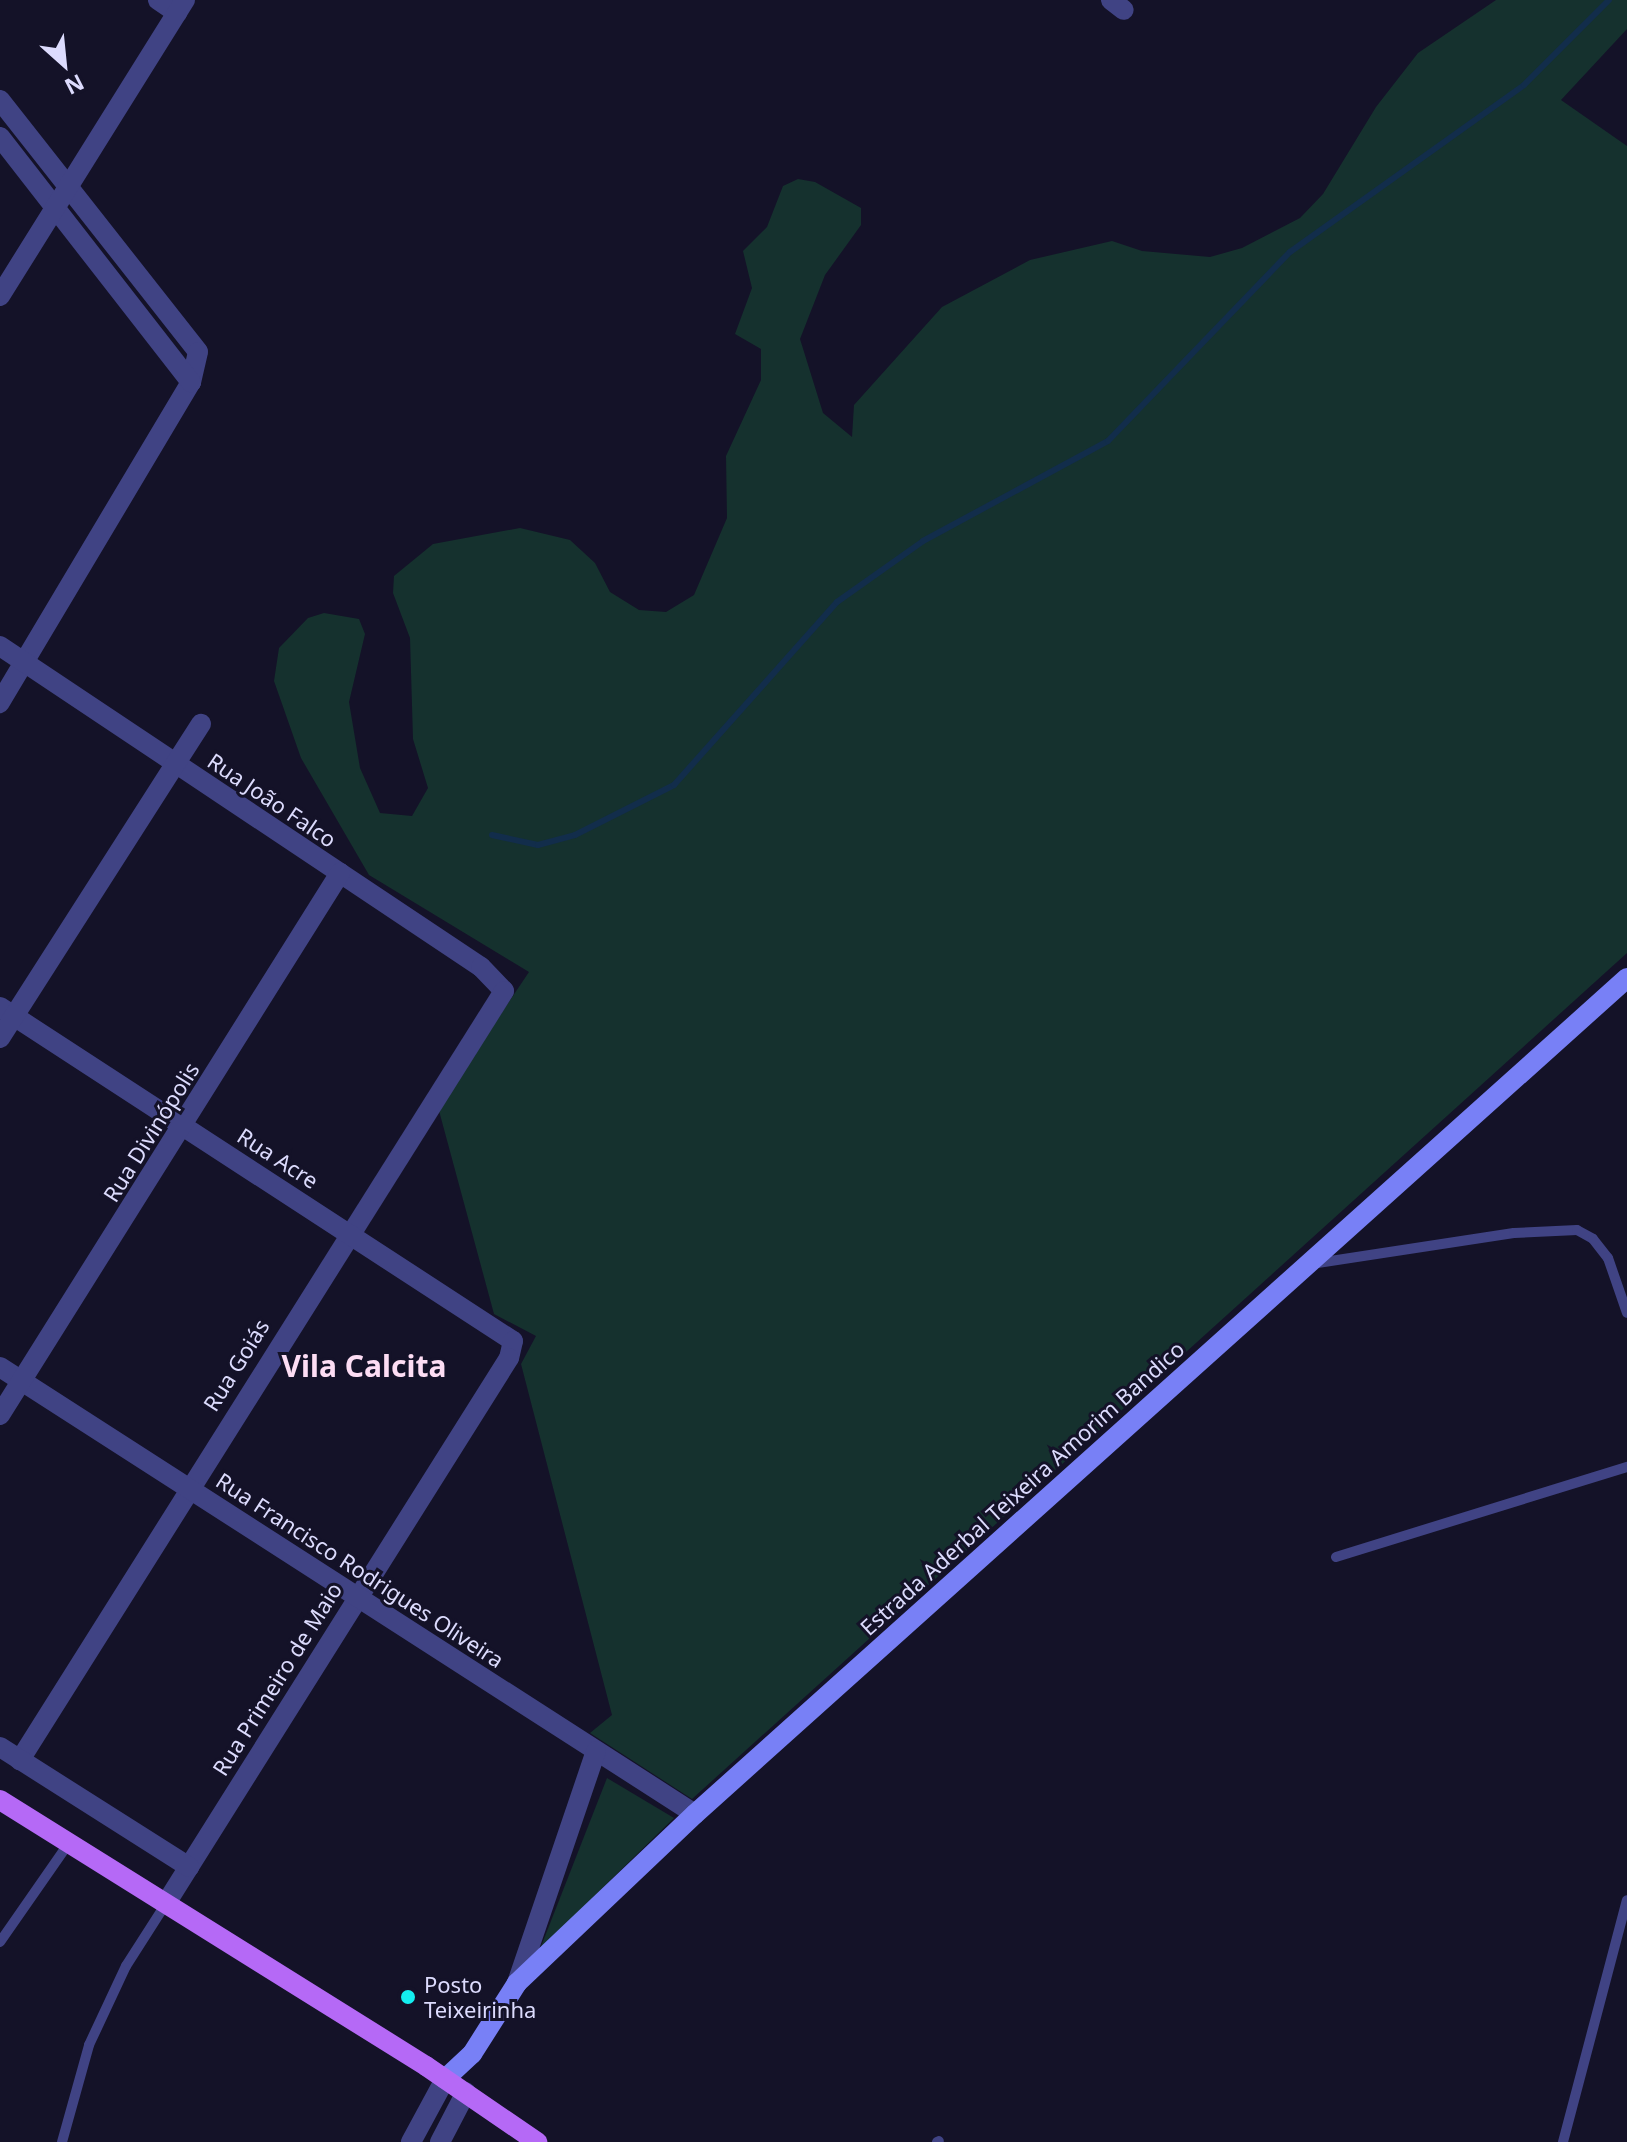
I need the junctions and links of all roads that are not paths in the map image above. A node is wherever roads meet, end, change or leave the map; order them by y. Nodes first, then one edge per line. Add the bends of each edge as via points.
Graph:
1 (158, 0) edge
2 (181, 6) edge
3 (0, 100) edge
4 (0, 137) edge
5 (68, 188) junction
6 (56, 207) junction
7 (0, 296) edge
8 (191, 382) junction
9 (0, 646) edge
10 (27, 664) junction
11 (0, 703) edge
12 (201, 724) dead end
13 (175, 764) junction
14 (340, 873) junction
15 (1627, 978) edge
16 (501, 1002) joint
17 (7, 1011) edge
18 (0, 1038) edge
19 (184, 1126) junction
20 (349, 1232) junction
21 (1309, 1264) junction
22 (1627, 1313) edge
23 (509, 1358) joint
24 (0, 1367) edge
25 (22, 1381) junction
26 (0, 1415) edge
27 (1627, 1467) edge
28 (188, 1488) junction
29 (1336, 1557) dead end
30 (357, 1597) junction
31 (0, 1747) edge
32 (596, 1751) junction
33 (20, 1760) junction
34 (0, 1800) edge
35 (695, 1814) junction
36 (68, 1844) junction
37 (189, 1867) junction
38 (1627, 1900) edge
39 (165, 1905) junction
40 (0, 1942) edge
41 (517, 1983) junction
42 (472, 2054) junction
43 (445, 2079) junction
44 (466, 2092) junction
45 (62, 2142) edge
46 (411, 2142) edge
47 (440, 2142) edge
48 (537, 2142) edge
49 (1563, 2142) edge

1 - 2 street
2 - 5 street
3 - 5 street
4 - 6 street
5 - 6 street
5 - 8 street via 198,352
6 - 7 street
6 - 8 street
8 - 10 street
9 - 10 street, Rua João Falco
10 - 11 street
10 - 13 street, Rua João Falco
12 - 13 street
13 - 14 street, Rua João Falco
13 - 17 street
14 - 16 street, Rua João Falco via 498,980 504,991
14 - 19 street, Rua Divinópolis
15 - 21 main road, Estrada Aderbal Teixeira Amorim Bandico
16 - 20 street, Rua Goiás
17 - 18 street
17 - 19 street, Rua Acre
19 - 20 street, Rua Acre
19 - 25 street, Rua Divinópolis
20 - 23 street, Rua Acre via 509,1336
20 - 28 street, Rua Goiás
21 - 22 lane via 1562,1228 1586,1235 1601,1249
21 - 35 main road, Estrada Aderbal Teixeira Amorim Bandico
23 - 30 street, Rua Primeiro de Maio
24 - 25 street, Rua Francisco Rodrigues Oliveira
25 - 26 street, Rua Divinópolis
25 - 28 street, Rua Francisco Rodrigues Oliveira
27 - 29 lane
28 - 30 street, Rua Francisco Rodrigues Oliveira
28 - 33 street, Rua Goiás
30 - 32 street, Rua Francisco Rodrigues Oliveira
30 - 37 street, Rua Primeiro de Maio
31 - 33 street
32 - 35 street, Rua Francisco Rodrigues Oliveira
32 - 41 street
33 - 37 street
34 - 36 main road
35 - 41 main road, Estrada Aderbal Teixeira Amorim Bandico
36 - 39 main road
36 - 40 lane
37 - 39 street, Rua Primeiro de Maio
38 - 49 lane
39 - 43 main road
39 - 45 lane via 126,1966 89,2045
41 - 42 main road, Estrada Aderbal Teixeira Amorim Bandico
42 - 43 main road, Estrada Aderbal Teixeira Amorim Bandico
42 - 44 main road, Estrada Aderbal Teixeira Amorim Bandico
43 - 44 main road
43 - 46 street
44 - 47 street
44 - 48 main road

